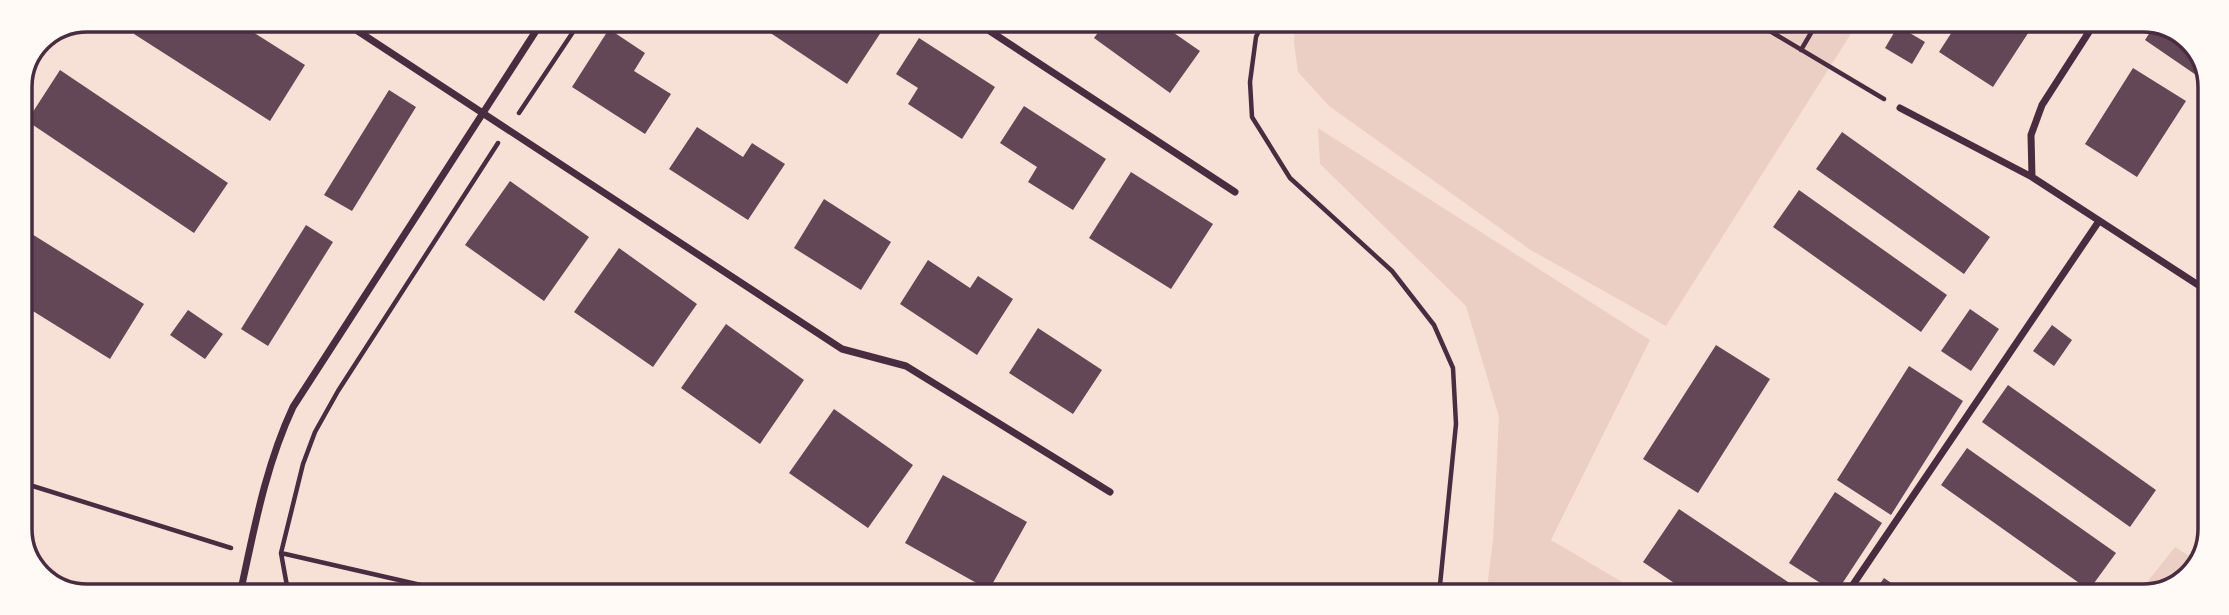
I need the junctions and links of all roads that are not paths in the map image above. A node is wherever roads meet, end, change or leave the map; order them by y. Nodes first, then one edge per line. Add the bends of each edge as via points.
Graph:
1 (359, 32) edge
2 (535, 32) edge
3 (991, 32) edge
4 (2089, 32) edge
5 (1900, 108) road end
6 (481, 113) junction
7 (2032, 177) junction
8 (1235, 192) dead end
9 (2099, 221) junction
10 (2197, 285) edge
11 (1110, 492) dead end
12 (242, 584) edge
13 (1853, 584) edge

1 - 6 street
2 - 6 street
3 - 8 street
4 - 7 street via 2042,105 2031,135
5 - 7 street
6 - 11 street via 842,349 906,366
6 - 12 street via 293,407 264,483
7 - 9 street
9 - 10 street
9 - 13 street

